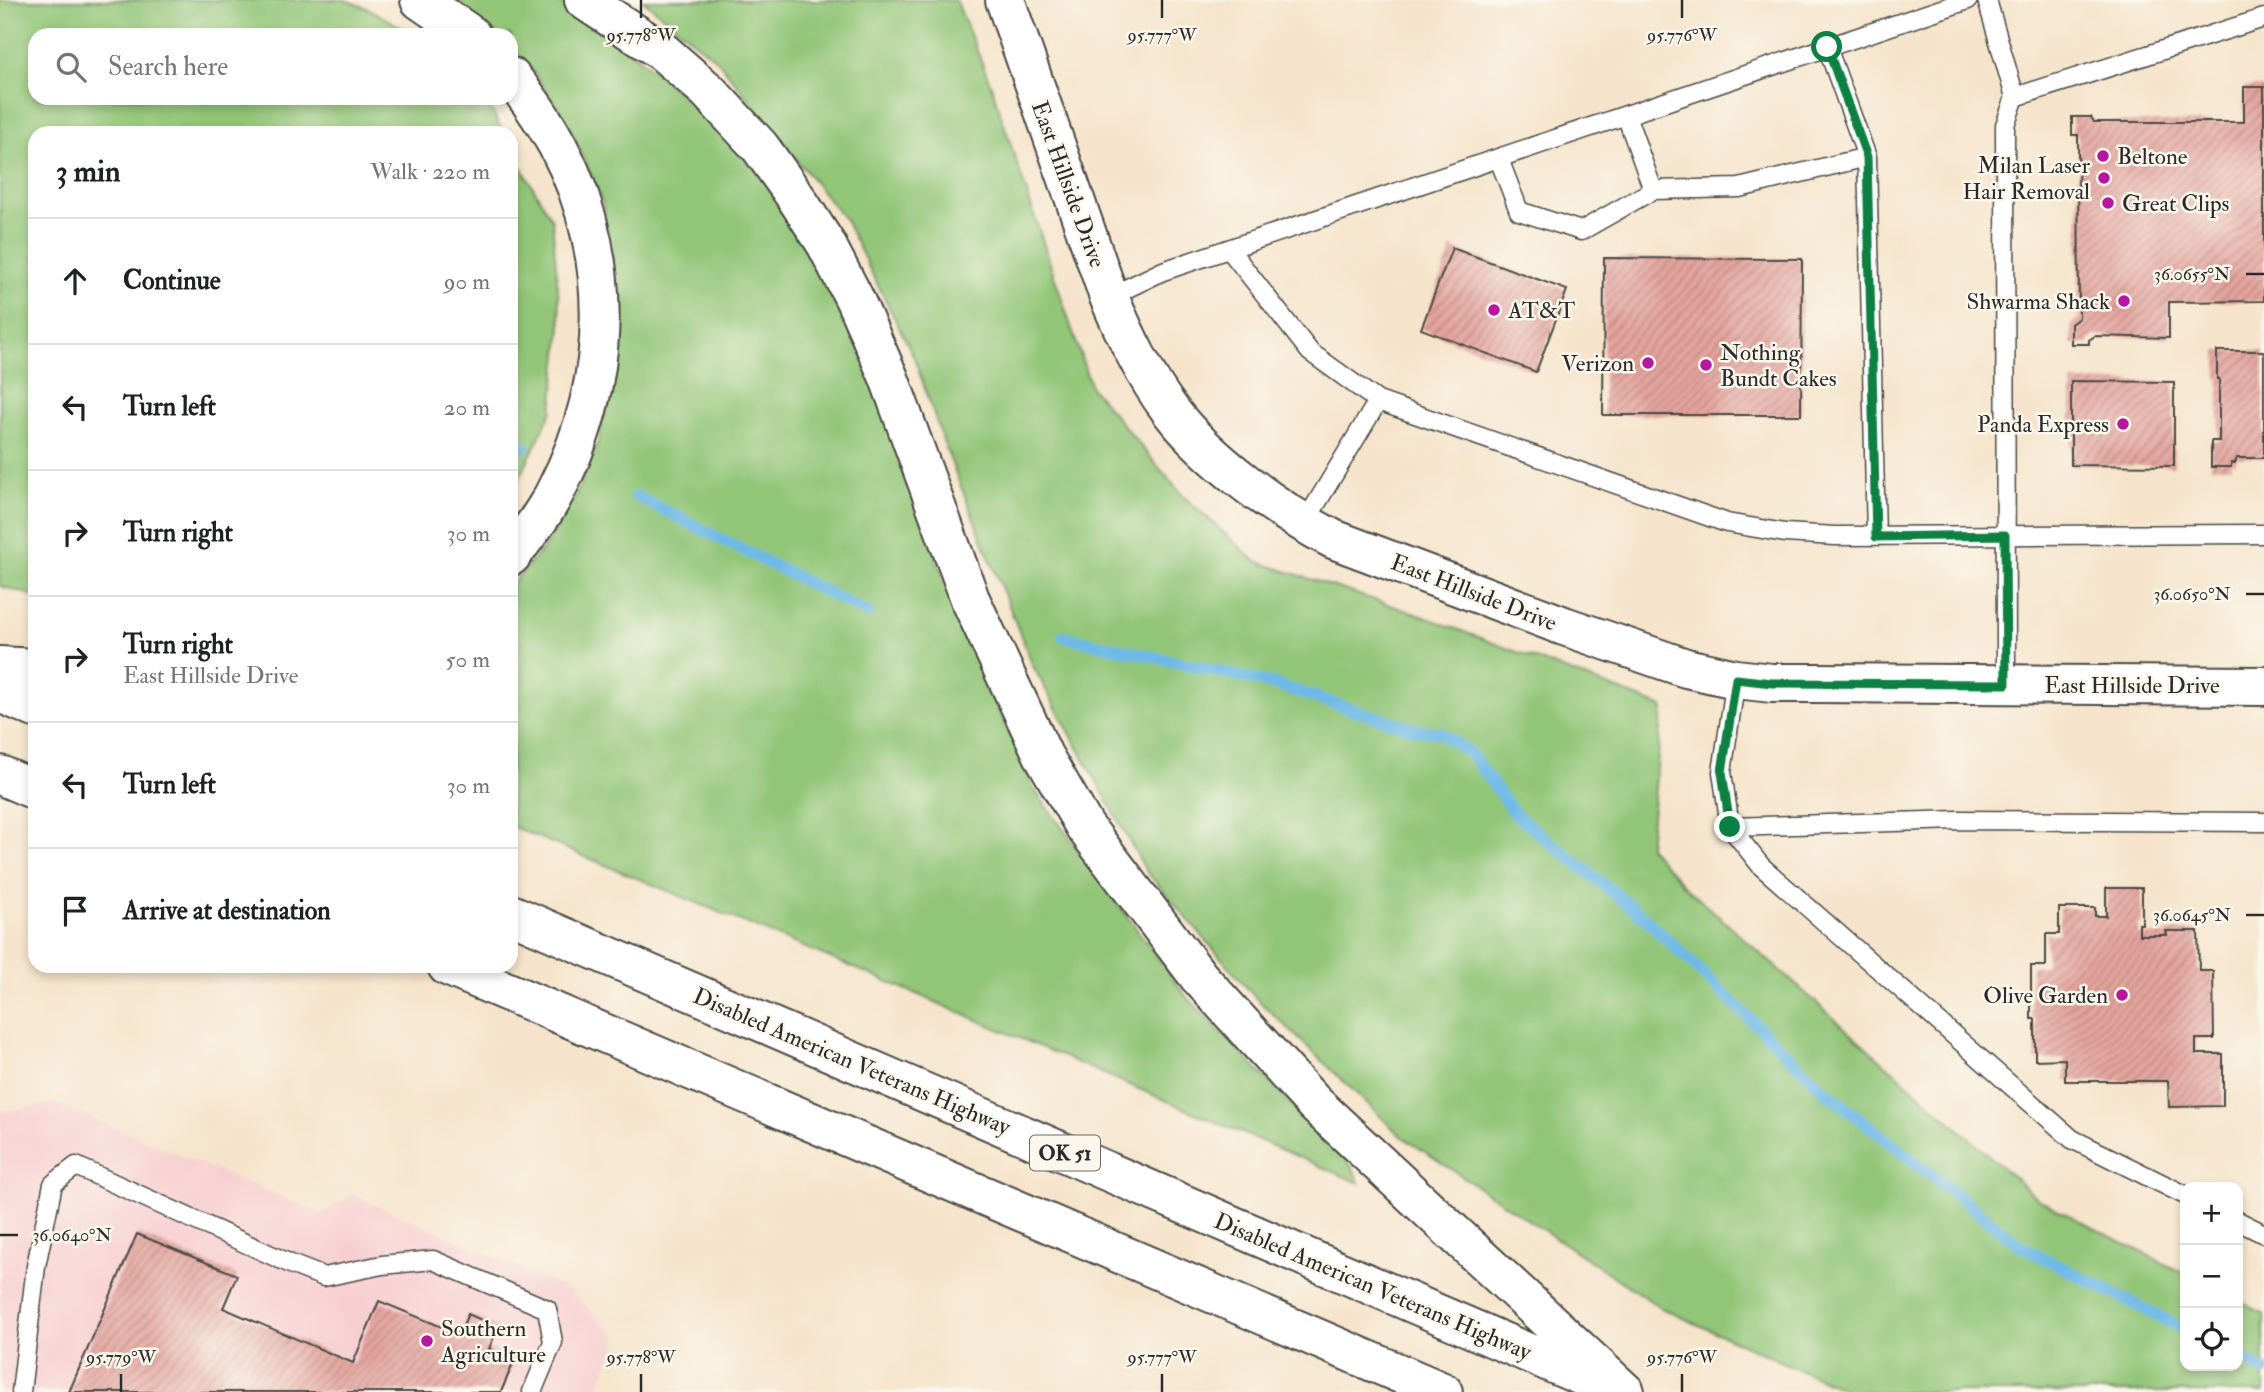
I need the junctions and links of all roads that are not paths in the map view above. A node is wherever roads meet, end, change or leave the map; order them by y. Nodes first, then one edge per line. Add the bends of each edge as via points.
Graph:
1 (420, 0) edge
2 (584, 0) edge
3 (1005, 0) edge
4 (1968, 0) edge
5 (1987, 0) edge
6 (2264, 18) edge
7 (461, 28) edge
8 (1827, 47) junction
9 (518, 85) edge
10 (2015, 97) junction
11 (1626, 116) junction
12 (1867, 157) junction
13 (1499, 159) junction
14 (1653, 190) junction
15 (1229, 249) junction
16 (1109, 297) junction
17 (1378, 401) junction
18 (1304, 524) junction
19 (2264, 534) edge
20 (2005, 535) junction
21 (1876, 537) junction
22 (518, 546) edge
23 (0, 666) edge
24 (28, 668) edge
25 (1736, 679) junction
26 (2006, 684) junction
27 (2264, 686) edge
28 (0, 693) edge
29 (28, 705) edge
30 (0, 775) edge
31 (28, 787) edge
32 (2264, 822) edge
33 (1730, 827) junction
34 (518, 917) edge
35 (463, 973) edge
36 (2180, 1192) edge
37 (2243, 1224) edge
38 (2264, 1234) edge
39 (1340, 1348) junction
40 (21, 1392) edge
41 (532, 1392) edge
42 (1413, 1392) edge
43 (1443, 1392) edge
44 (1618, 1392) edge
45 (1625, 1392) edge

1 - 7 main road
2 - 45 main road via 663,52 708,91 760,148 826,244 889,378 970,599 1043,755 1085,827 1199,977 1315,1104
3 - 16 main road, East Hillside Drive
4 - 8 lane
5 - 10 lane
6 - 10 lane
8 - 11 lane
8 - 12 lane
9 - 22 main road via 562,155 586,215 600,281 600,337 592,394 577,443 556,492
10 - 20 lane via 2005,125
11 - 13 lane
11 - 14 lane
12 - 14 lane via 1740,188
12 - 21 lane
13 - 14 lane via 1519,211 1581,231
13 - 15 lane
15 - 16 lane via 1163,271
15 - 17 lane via 1310,352
16 - 18 main road, East Hillside Drive via 1130,345 1172,411 1220,461
17 - 18 lane
17 - 21 lane via 1727,523 1785,533
18 - 25 main road, East Hillside Drive via 1563,626 1686,668
19 - 20 lane
20 - 21 lane
20 - 26 lane
23 - 24 main road
25 - 26 main road, East Hillside Drive
25 - 33 lane via 1722,772
26 - 27 main road, East Hillside Drive
28 - 29 main road
30 - 31 main road
32 - 33 lane via 1959,820
33 - 36 lane via 1761,866 2073,1139
34 - 44 main road, Disabled American Veterans Highway / OK 51
35 - 39 main road
37 - 38 lane
39 - 42 main road
39 - 43 main road
40 - 41 lane via 36,1266 53,1184 76,1167 324,1277 433,1260 547,1309 553,1342

